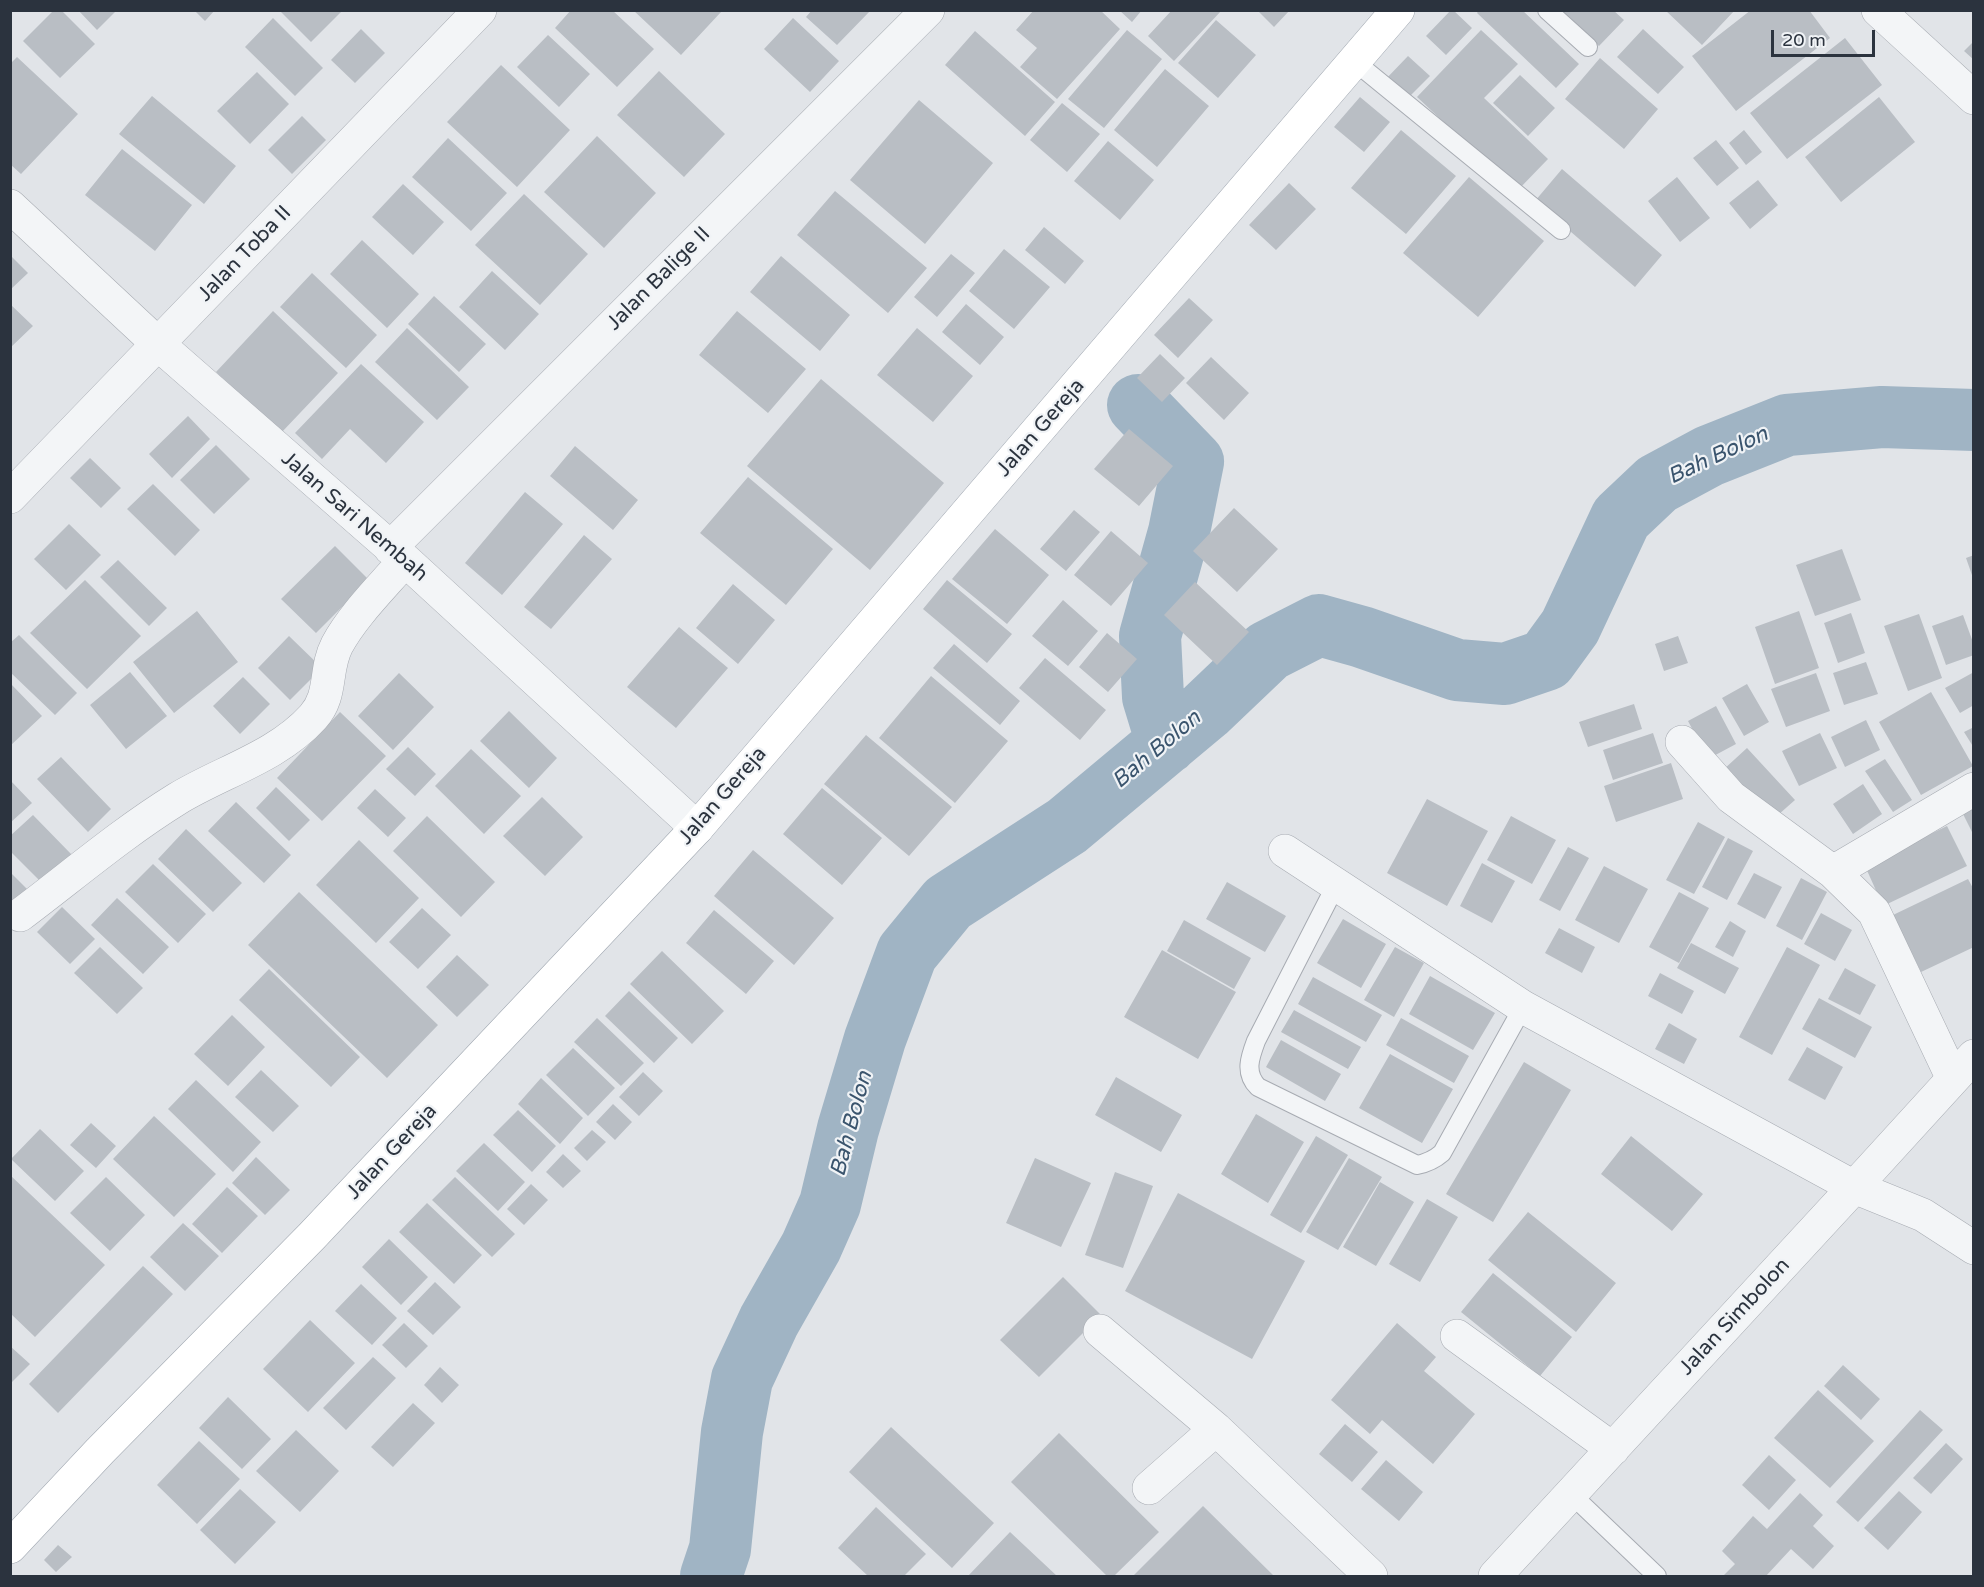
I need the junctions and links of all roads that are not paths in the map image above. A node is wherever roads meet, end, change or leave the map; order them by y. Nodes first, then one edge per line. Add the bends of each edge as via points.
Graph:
1 (480, 10) edge
2 (928, 10) edge
3 (1398, 10) edge
4 (1547, 10) edge
5 (1878, 10) edge
6 (1588, 47) dead end
7 (1354, 61) junction
8 (1974, 98) edge
9 (10, 206) edge
10 (1561, 230) dead end
11 (159, 344) junction
12 (10, 497) edge
13 (397, 554) junction
14 (1682, 742) dead end
15 (1974, 789) edge
16 (696, 828) junction
17 (1285, 850) dead end
18 (1833, 872) junction
19 (1336, 883) junction
20 (20, 915) dead end
21 (1523, 1007) junction
22 (1963, 1067) edge
23 (1854, 1187) junction
24 (1974, 1248) edge
25 (1100, 1331) dead end
26 (1457, 1336) dead end
27 (1216, 1429) junction
28 (1612, 1449) junction
29 (1149, 1488) dead end
30 (1571, 1494) junction
31 (10, 1547) edge
32 (1371, 1576) edge
33 (1495, 1576) edge
34 (1657, 1576) edge

1 - 11 street, Jalan Toba II
2 - 13 street, Jalan Balige II
3 - 7 main road, Jalan Gereja
4 - 6 lane
5 - 8 street
7 - 10 lane
7 - 16 main road, Jalan Gereja
9 - 11 street, Jalan Sari Nembah
11 - 12 street, Jalan Toba II
11 - 13 street, Jalan Sari Nembah
13 - 16 street, Jalan Sari Nembah
13 - 20 street, Jalan Balige II via 335,648 327,693 313,717 268,751 154,813
14 - 18 street via 1731,797
15 - 18 street
16 - 31 main road, Jalan Gereja via 312,1236
17 - 19 street
18 - 22 street via 1874,912
19 - 21 street
19 - 21 lane via 1256,1041 1249,1060 1251,1080 1258,1087 1417,1165 1431,1162 1442,1153
21 - 23 street
22 - 23 street, Jalan Simbolon
23 - 24 street via 1923,1215
23 - 28 street, Jalan Simbolon
25 - 27 street
26 - 28 street
27 - 29 street
27 - 32 street
28 - 30 street, Jalan Simbolon
30 - 33 street, Jalan Simbolon
30 - 34 lane

